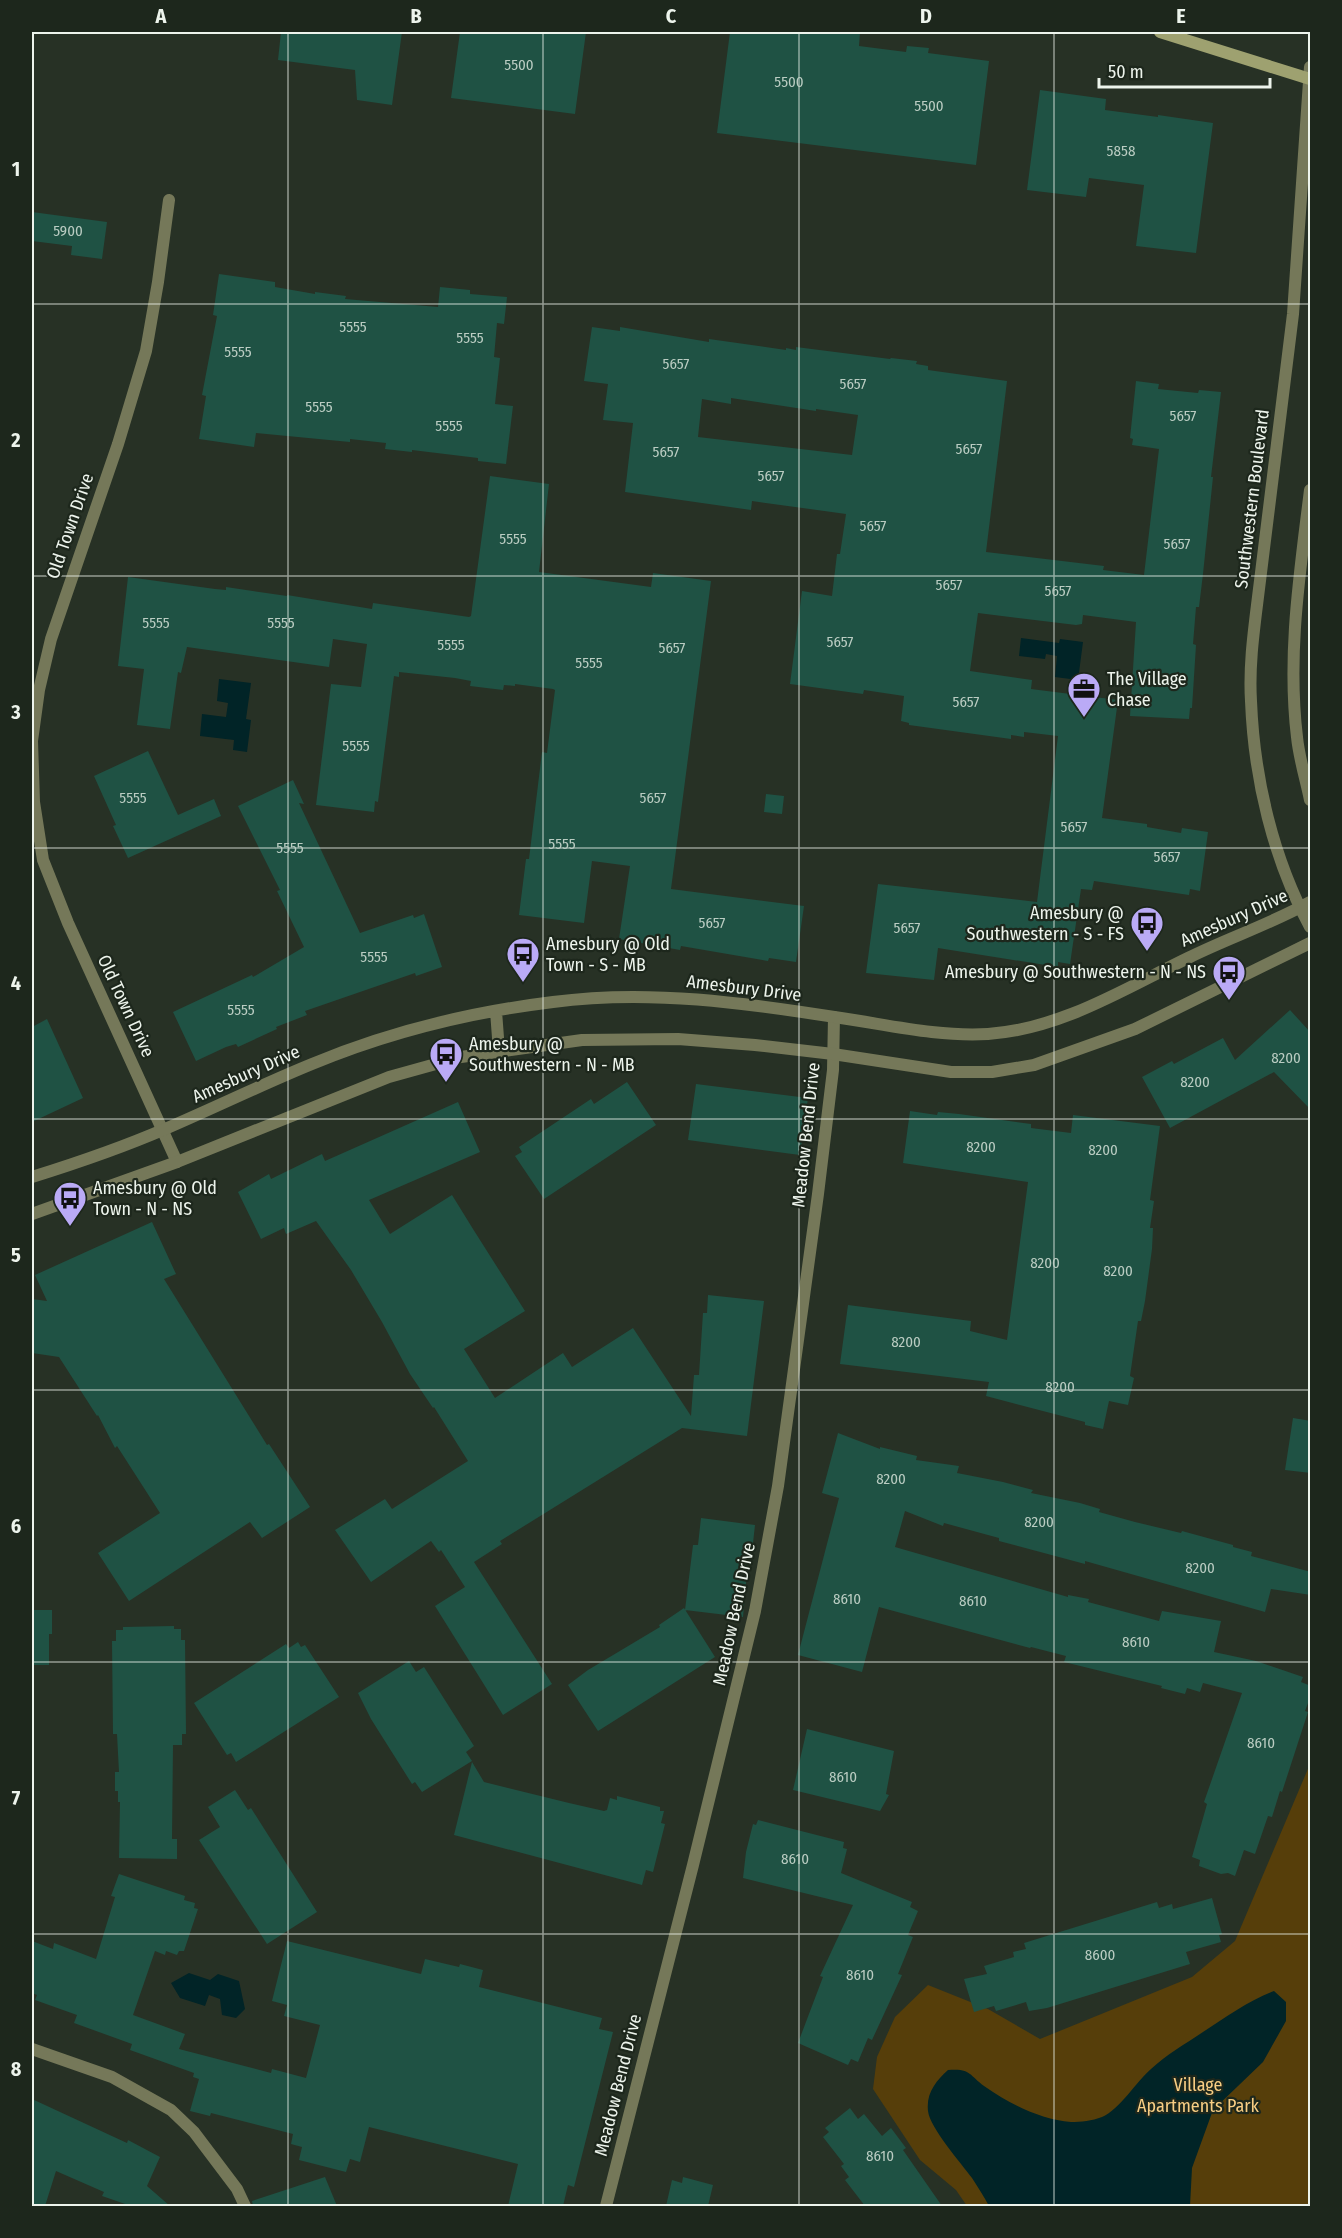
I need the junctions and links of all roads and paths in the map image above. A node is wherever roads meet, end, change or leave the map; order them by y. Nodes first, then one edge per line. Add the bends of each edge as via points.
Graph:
1 (1160, 32) edge
2 (1310, 75) edge
3 (1307, 190) edge
4 (168, 200) dead end
5 (1311, 490) edge
6 (1311, 800) edge
7 (1305, 905) edge
8 (1311, 927) edge
9 (1311, 943) edge
10 (496, 1011) junction
11 (834, 1017) junction
12 (499, 1051) junction
13 (833, 1054) junction
14 (162, 1130) junction
15 (177, 1162) junction
16 (32, 1176) edge
17 (32, 1214) edge
18 (32, 2049) edge
19 (245, 2206) edge
20 (606, 2206) edge

1 - 2 main road
2 - 3 street, Southwestern Boulevard
3 - 7 street, Southwestern Boulevard via 1251,660 1255,743 1264,799 1286,872
4 - 14 street, Old Town Drive via 147,351 51,639 32,741 34,802 43,860
5 - 6 street via 1296,604 1293,675 1297,739
7 - 8 street, Southwestern Boulevard
7 - 11 street, Amesbury Drive via 1087,1008 1020,1029 945,1034
9 - 13 street via 1135,1029 1034,1065 992,1072 951,1072
10 - 11 street, Amesbury Drive via 557,1001 651,997 703,999
10 - 12 street
10 - 14 street, Amesbury Drive via 443,1021 371,1042 313,1063
11 - 13 street, Meadow Bend Drive
12 - 13 street via 582,1040 678,1039
12 - 15 street via 389,1077
13 - 20 street, Meadow Bend Drive via 780,1475 755,1611
14 - 15 street, Old Town Drive
14 - 16 street, Amesbury Drive
15 - 17 street
18 - 19 street via 112,2077 171,2110 194,2132 237,2189

